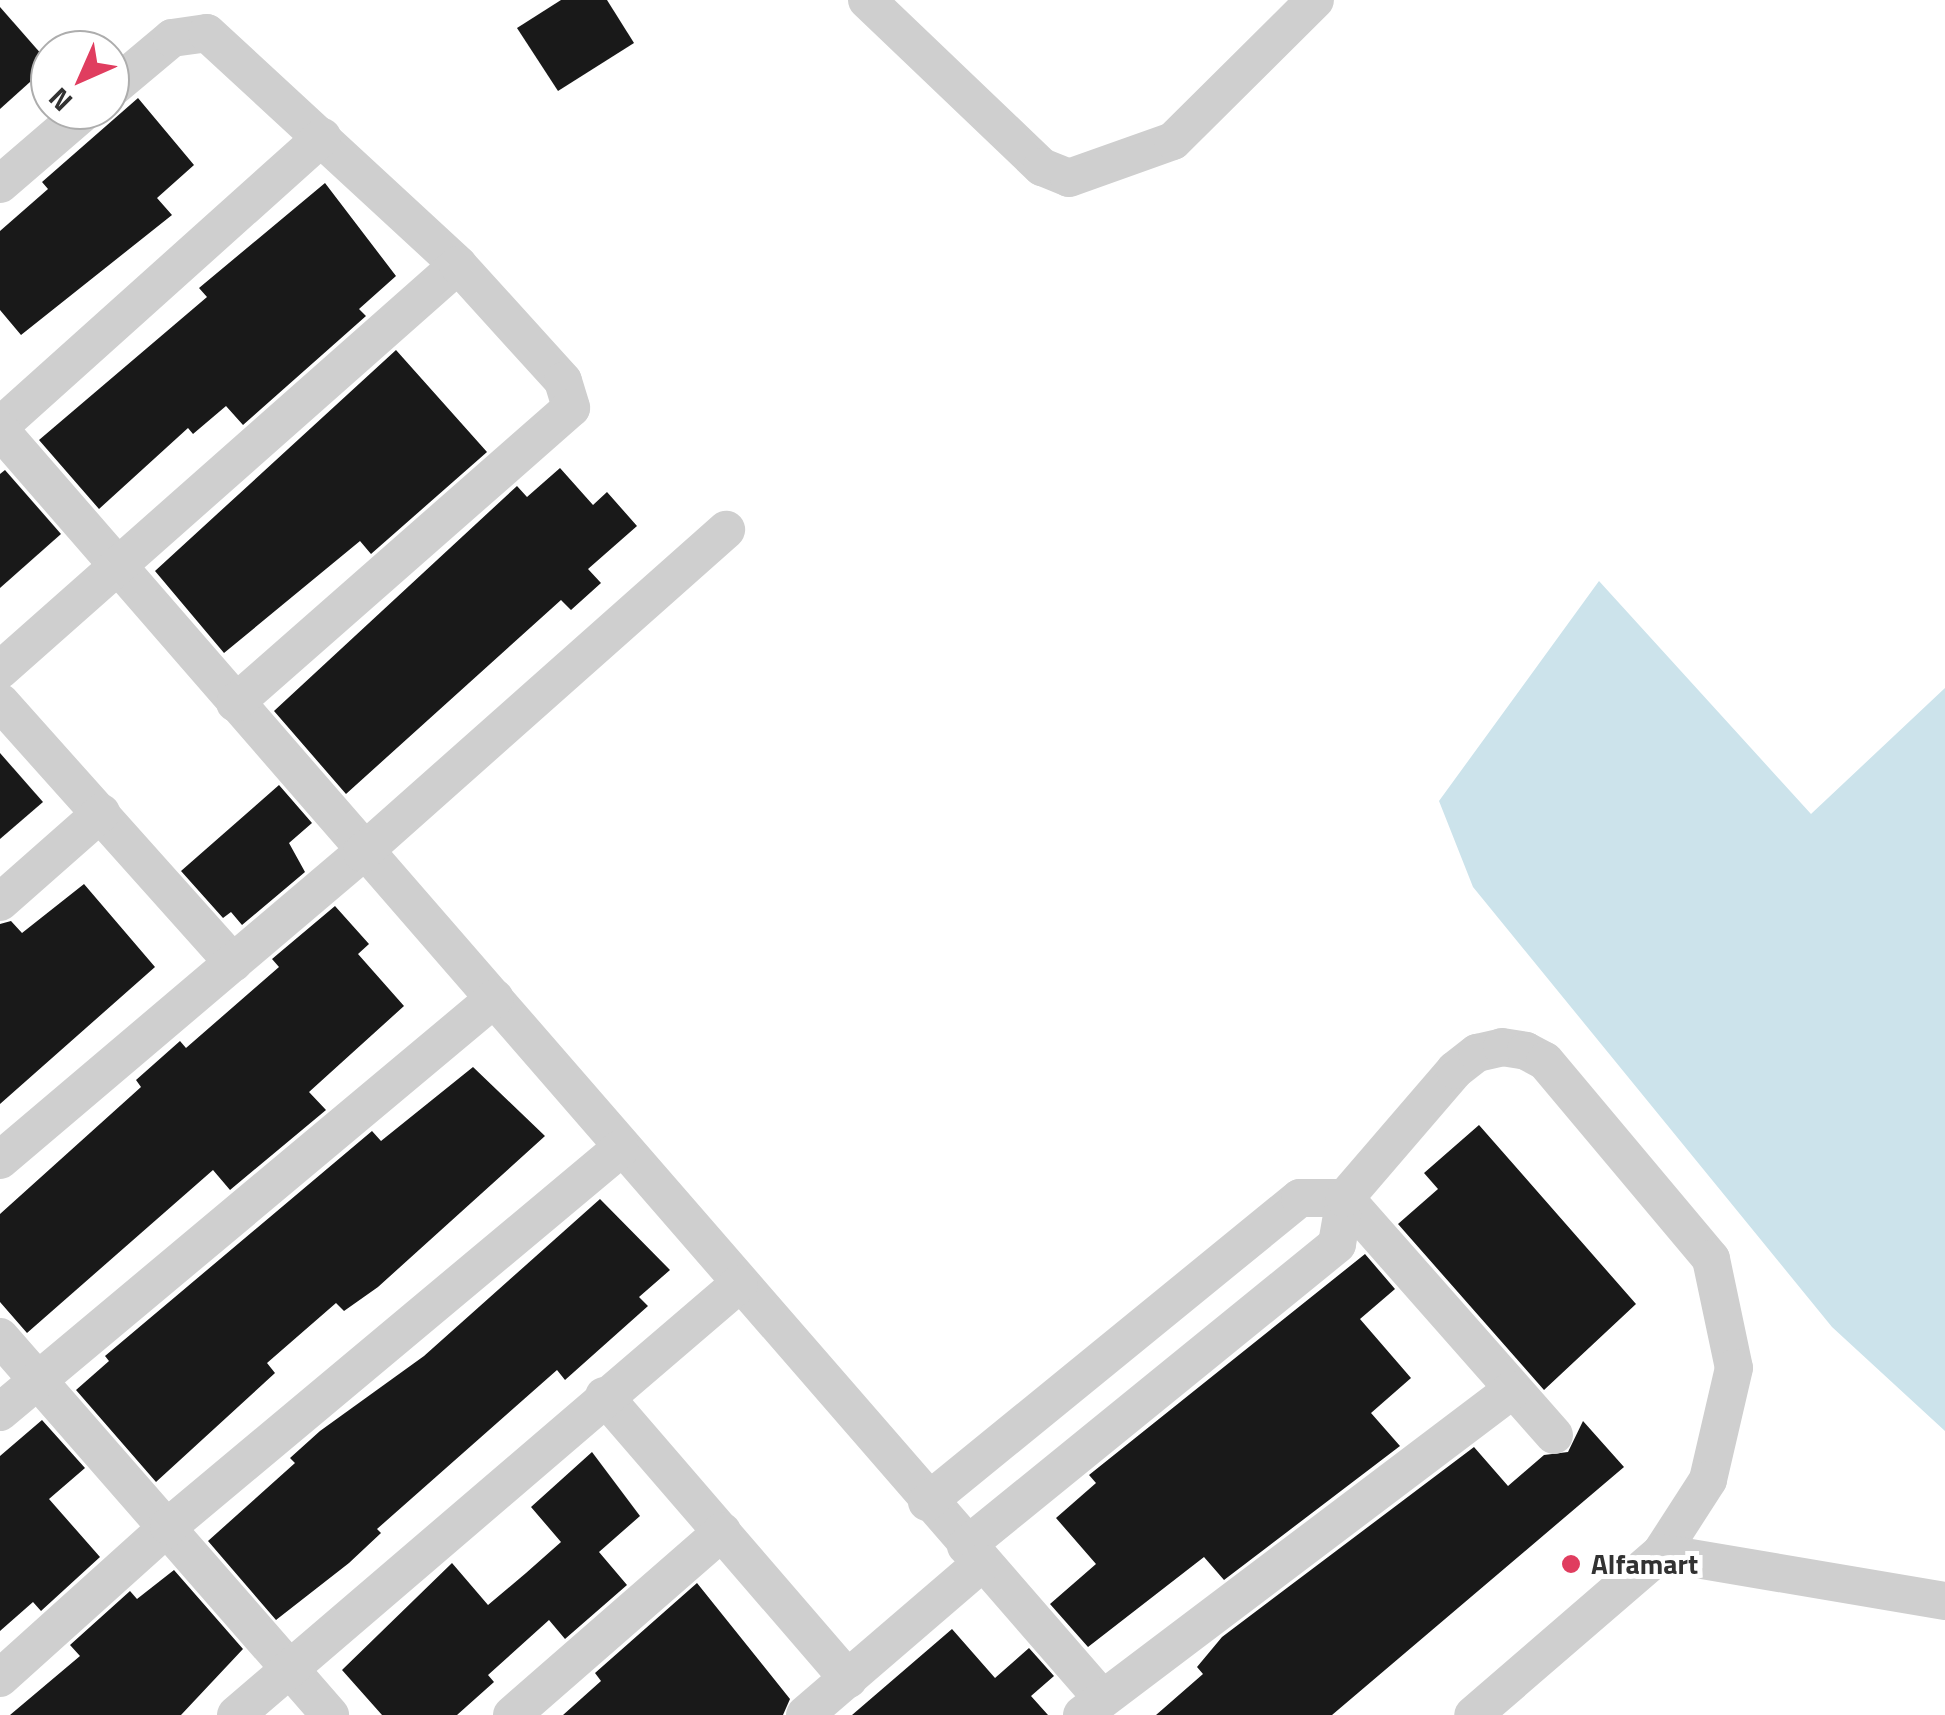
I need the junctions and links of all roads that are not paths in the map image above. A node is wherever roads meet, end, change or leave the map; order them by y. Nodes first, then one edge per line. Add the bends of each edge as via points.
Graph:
1 (867, 0) edge
2 (1315, 0) edge
3 (130, 73) edge
4 (63, 130) edge
5 (322, 137) junction
6 (0, 184) edge
7 (458, 266) junction
8 (0, 428) edge
9 (726, 530) dead end
10 (118, 568) junction
11 (0, 670) edge
12 (0, 702) edge
13 (235, 703) junction
14 (101, 813) junction
15 (362, 853) junction
16 (0, 902) edge
17 (233, 964) junction
18 (494, 998) junction
19 (620, 1149) junction
20 (0, 1160) edge
21 (1345, 1198) junction
22 (738, 1284) junction
23 (0, 1337) edge
24 (36, 1380) junction
25 (1512, 1390) junction
26 (604, 1396) junction
27 (0, 1412) edge
28 (1554, 1435) dead end
29 (926, 1502) junction
30 (169, 1526) junction
31 (722, 1532) junction
32 (1661, 1553) junction
33 (974, 1554) junction
34 (1945, 1601) edge
35 (290, 1669) junction
36 (0, 1678) edge
37 (848, 1678) junction
38 (1092, 1706) edge
39 (236, 1715) edge
40 (330, 1715) edge
41 (512, 1715) edge
42 (805, 1715) edge
43 (1473, 1715) edge

1 - 2 street via 1042,167 1068,178 1173,141
3 - 5 street via 172,38 197,31
4 - 6 street
5 - 7 street
5 - 8 street
7 - 10 street
7 - 13 street via 563,381 571,408
8 - 10 street
9 - 15 street
10 - 11 street
10 - 13 street
12 - 14 street
13 - 15 street
14 - 16 street
14 - 17 street
15 - 17 street
15 - 18 street
17 - 20 street
18 - 19 street
18 - 24 street
19 - 22 street
19 - 30 street
21 - 25 street
21 - 29 street via 1300,1198
21 - 32 street via 1455,1070 1477,1054 1502,1047 1545,1061 1711,1259 1734,1368 1726,1421 1708,1480
21 - 33 street via 1337,1244
22 - 26 street
22 - 29 street
23 - 24 street
24 - 27 street
24 - 30 street
25 - 28 street
25 - 38 street
26 - 31 street
26 - 35 street
29 - 33 street
30 - 35 street
30 - 36 street
31 - 37 street
31 - 41 street
32 - 34 street
32 - 43 street
33 - 37 street
33 - 38 street
35 - 39 street
35 - 40 street
37 - 42 street

